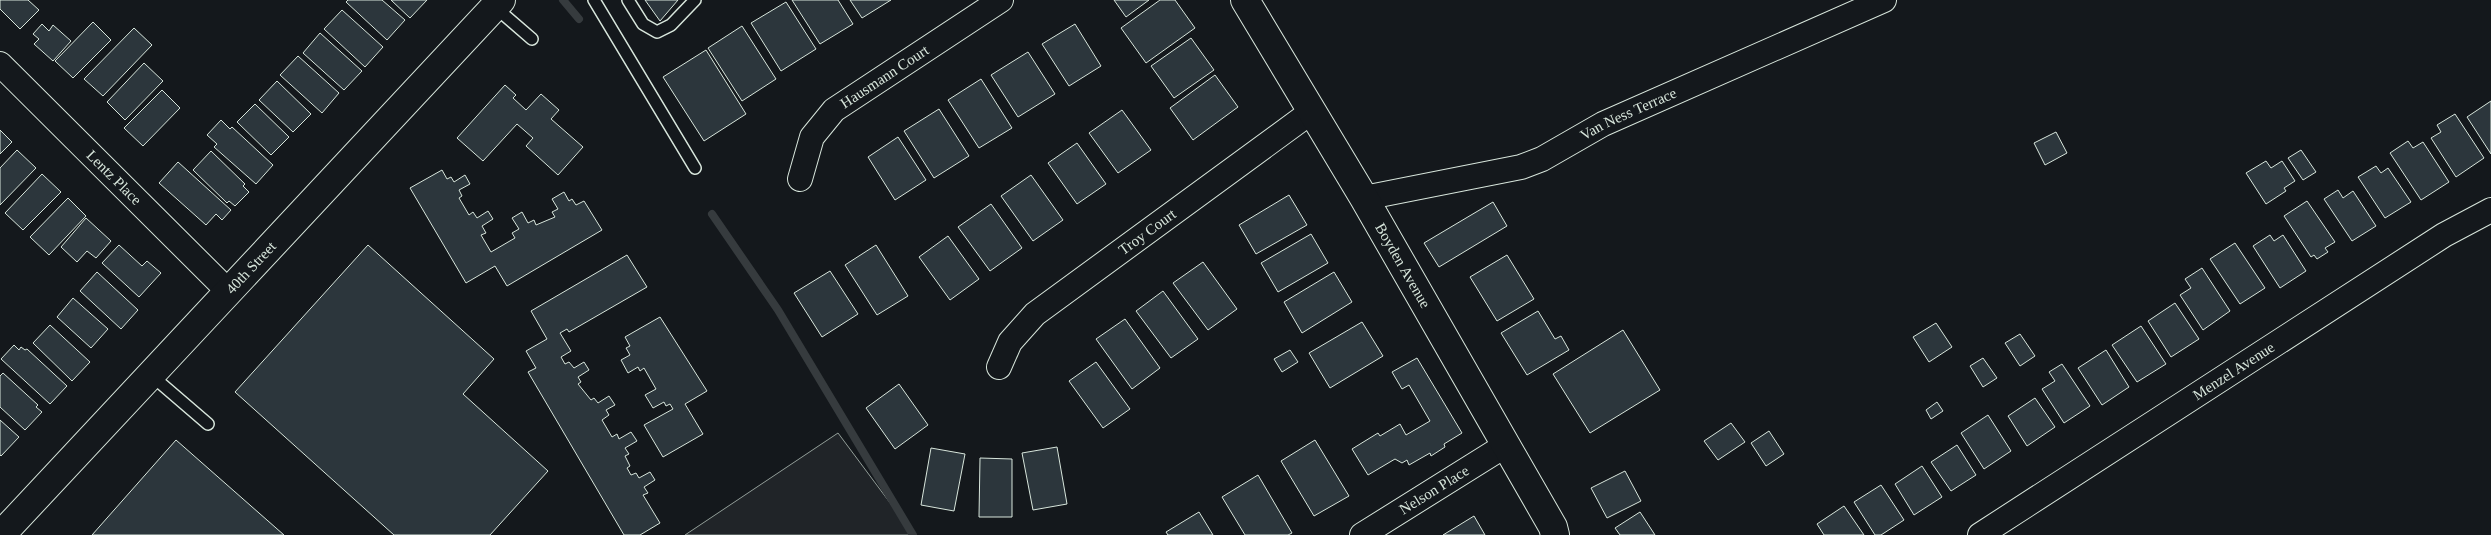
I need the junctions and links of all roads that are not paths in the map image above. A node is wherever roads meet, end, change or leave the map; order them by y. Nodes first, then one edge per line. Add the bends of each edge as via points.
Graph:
1 (594, 0) edge
2 (628, 0) edge
3 (695, 0) edge
4 (1001, 0) edge
5 (1245, 0) edge
6 (1884, 0) edge
7 (498, 4) edge
8 (532, 40) dead end
9 (0, 64) edge
10 (1311, 112) junction
11 (695, 168) dead end
12 (800, 179) dead end
13 (1364, 198) junction
14 (2491, 210) edge
15 (229, 292) junction
16 (999, 367) dead end
17 (151, 375) junction
18 (208, 424) dead end
19 (1506, 445) junction
20 (1, 535) edge
21 (1362, 535) edge
22 (1555, 535) edge
23 (1980, 535) edge

1 - 11 lane
2 - 3 lane via 643,24 657,32 665,30
4 - 12 street, Hausmann Court via 834,110 812,137
5 - 10 street, Boyden Avenue
6 - 13 street, Van Ness Terrace via 1603,124 1542,159 1521,167
7 - 8 lane
7 - 15 street, 40th Street
9 - 15 street, Lentz Place
10 - 13 street, Boyden Avenue
10 - 16 street, Troy Court via 1035,314 1010,342
13 - 19 street, Boyden Avenue
14 - 23 street, Menzel Avenue via 2444,236
15 - 17 street, 40th Street
17 - 18 lane
17 - 20 street, 40th Street
19 - 21 street, Nelson Place
19 - 22 street, Boyden Avenue

